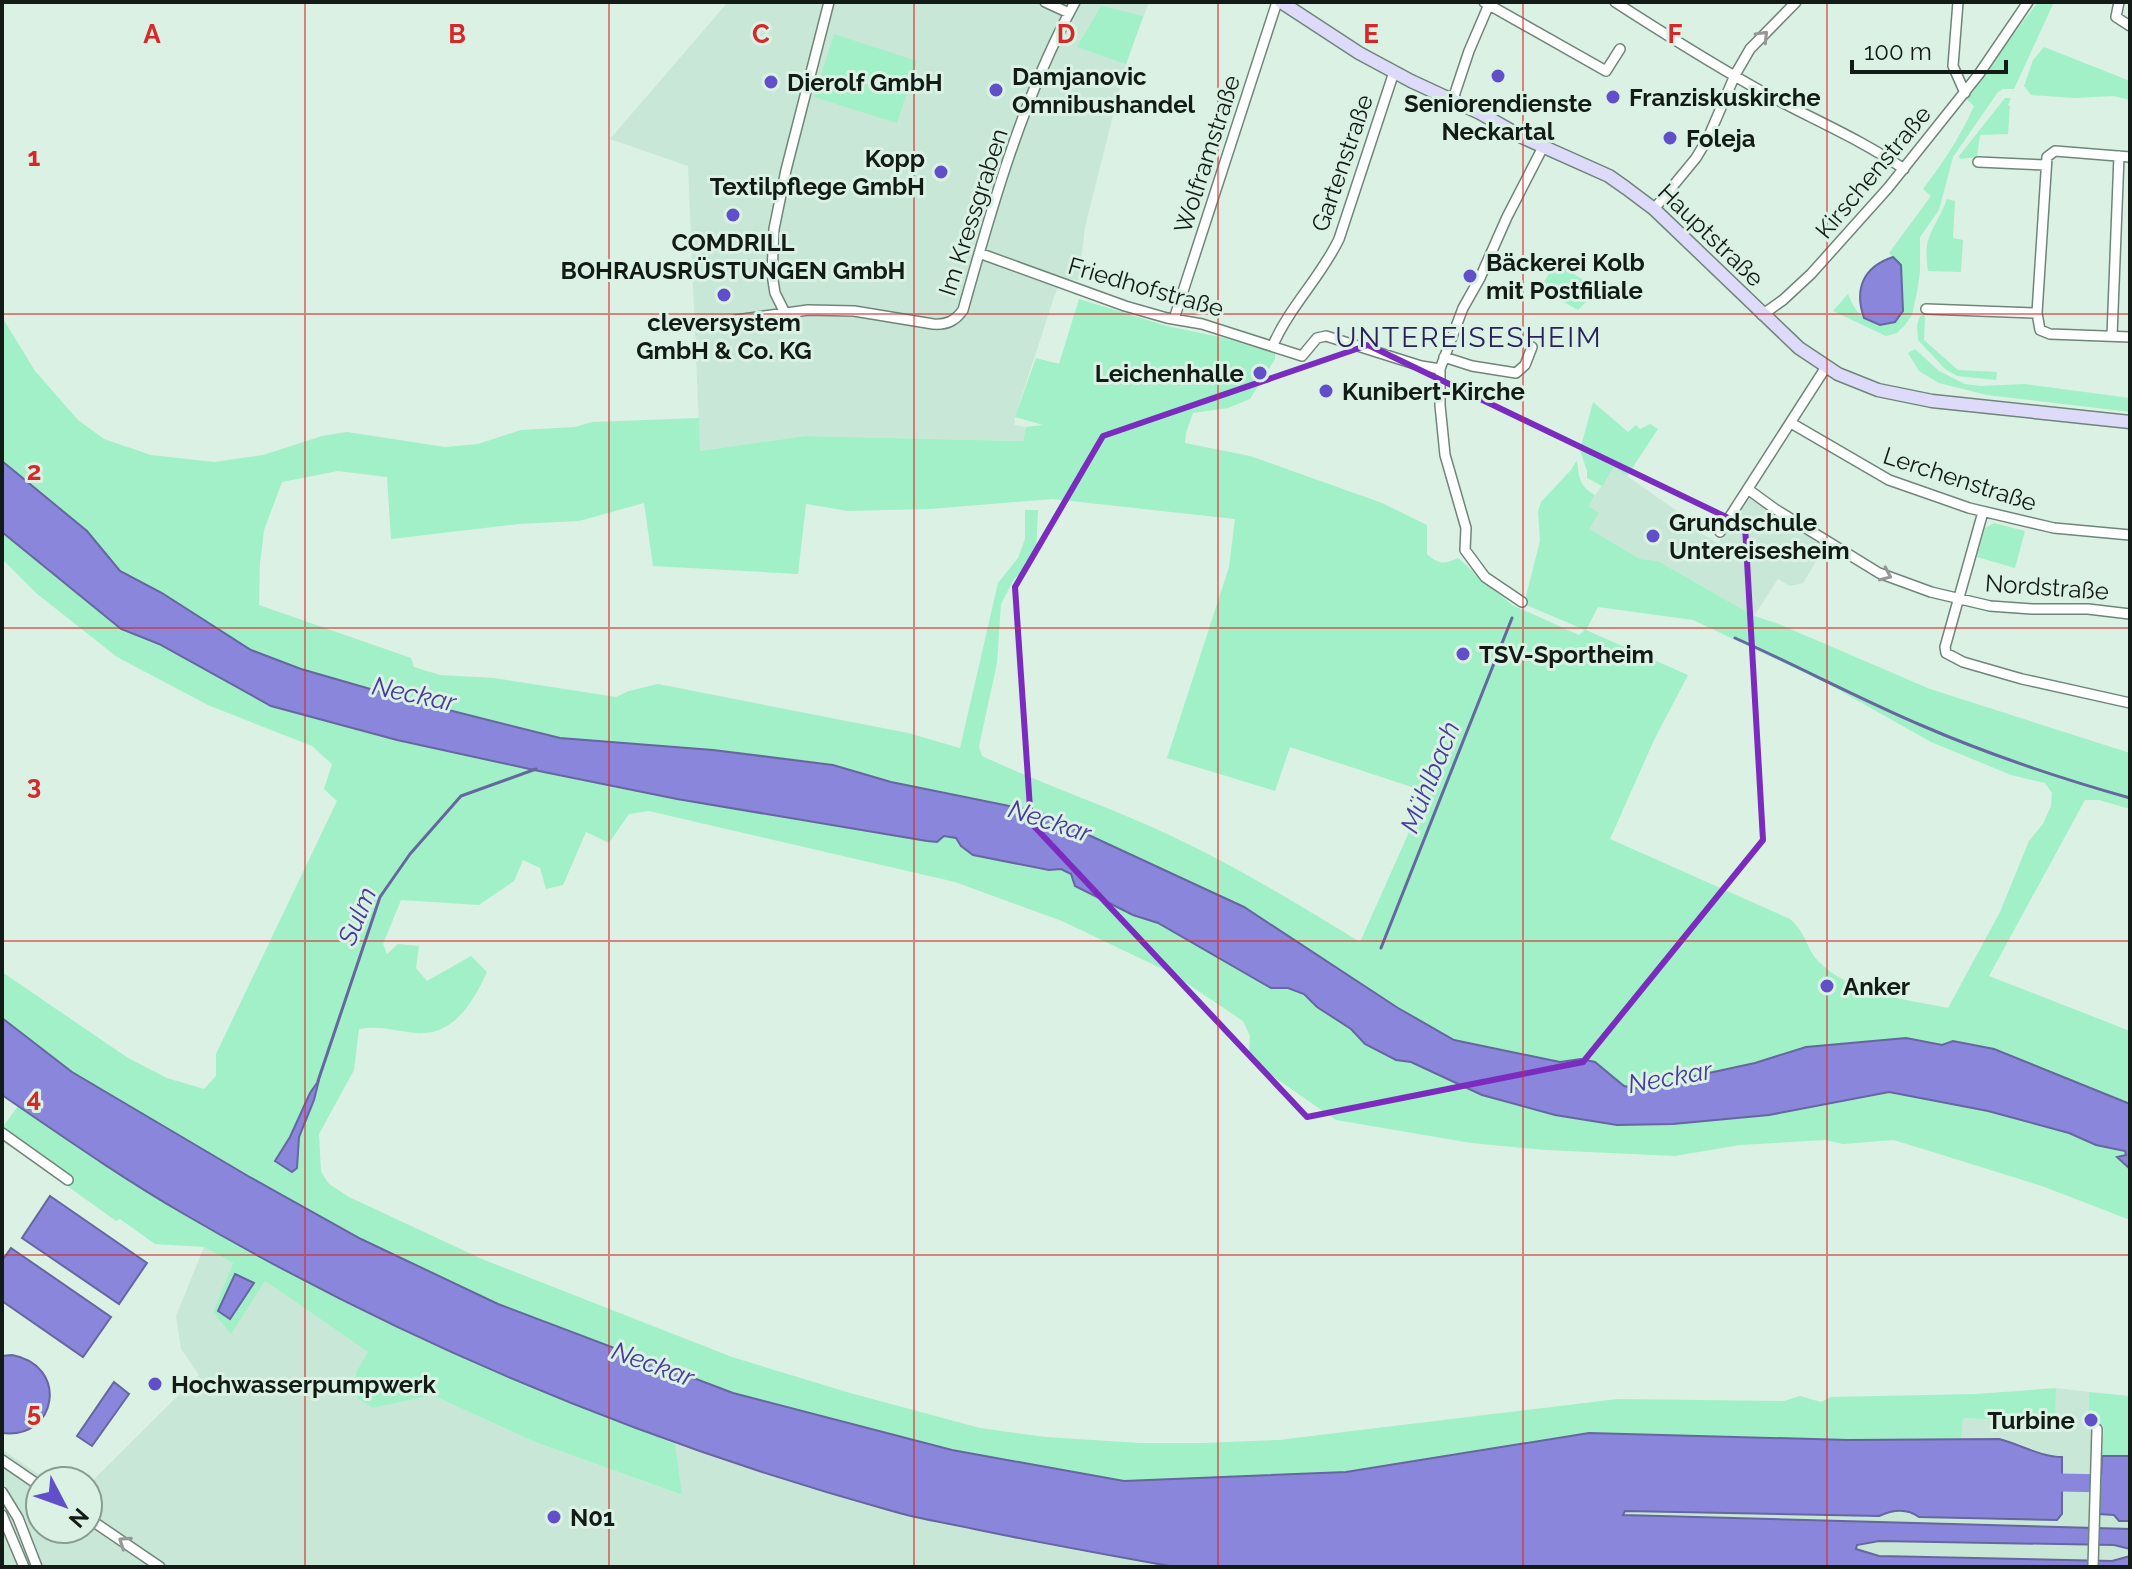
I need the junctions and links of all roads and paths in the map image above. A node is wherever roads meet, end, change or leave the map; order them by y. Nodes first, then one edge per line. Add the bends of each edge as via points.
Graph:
1 (829, 2) edge
2 (1045, 2) edge
3 (1075, 2) edge
4 (1279, 2) edge
5 (1796, 2) edge
6 (1958, 2) edge
7 (2028, 2) edge
8 (2119, 2) edge
9 (1487, 3) edge
10 (1620, 3) edge
11 (1069, 13) junction
12 (2130, 26) edge
13 (1620, 49) dead end
14 (1394, 72) junction
15 (1735, 75) junction
16 (1965, 93) junction
17 (1453, 99) junction
18 (1543, 147) junction
19 (2125, 156) edge
20 (1978, 162) dead end
21 (2046, 165) junction
22 (1904, 169) junction
23 (1654, 209) junction
24 (979, 253) junction
25 (1926, 309) dead end
26 (785, 313) junction
27 (2037, 313) junction
28 (1762, 315) junction
29 (1174, 319) junction
30 (736, 320) dead end
31 (2112, 336) junction
32 (2130, 337) edge
33 (1273, 345) junction
34 (1532, 347) dead end
35 (1444, 357) junction
36 (1826, 367) junction
37 (1440, 369) junction
38 (2130, 422) edge
39 (1791, 423) junction
40 (1749, 490) junction
41 (1983, 512) junction
42 (1720, 532) dead end
43 (2130, 535) edge
44 (1958, 599) junction
45 (1522, 602) dead end
46 (2130, 614) edge
47 (2130, 703) edge
48 (2, 1133) edge
49 (68, 1180) dead end
50 (2097, 1429) dead end
51 (2, 1460) edge
52 (24, 1475) edge
53 (2, 1492) edge
54 (2, 1515) edge
55 (104, 1529) edge
56 (24, 1567) edge
57 (37, 1567) edge
58 (160, 1567) edge
59 (2093, 1567) edge

1 - 26 street via 774,229 772,274
2 - 11 street
3 - 11 street, Im Kressgraben
4 - 14 main road, Hauptstraße
4 - 29 street, Wolframstraße
15 -> 5 street via 1750,49
6 - 16 street via 1953,66
7 - 16 street, Kirschenstraße
8 - 12 street via 2116,17
9 - 13 street via 1606,71
9 - 17 street
10 - 15 street
11 - 24 street, Im Kressgraben via 1034,93
14 - 17 main road, Hauptstraße
14 - 33 street, Gartenstraße via 1339,239 1288,313
15 - 22 street
15 - 23 street via 1696,158
16 - 22 street, Kirschenstraße
17 - 18 main road, Hauptstraße
18 - 23 main road, Hauptstraße via 1609,176
18 - 35 street
19 - 21 street via 2055,151
19 - 31 street
20 - 21 street
21 - 27 street
22 - 28 street, Kirschenstraße via 1811,274
23 - 28 main road, Hauptstraße
24 - 26 street, Im Kressgraben via 963,310 943,325 854,311
24 - 29 street, Friedhofstraße
25 - 27 street
26 - 30 street, Im Kressgraben
27 - 31 street via 2043,332
28 - 36 main road, Hauptstraße
29 - 33 street, Friedhofstraße
31 - 32 street
33 - 37 street, Friedhofstraße via 1302,356 1317,338 1326,336
34 - 35 street via 1516,373
35 - 37 street
36 - 38 main road, Hauptstraße via 1855,383 1896,395
36 - 39 street
37 - 45 street via 1445,455 1466,528 1465,550 1485,577
39 - 40 street
39 - 41 street, Lerchenstraße via 1889,480
40 - 42 street
40 -> 44 street, Nordstraße via 1879,573
41 - 43 street, Lerchenstraße via 2054,528
41 - 44 street
44 - 46 street, Nordstraße via 1990,606
44 - 47 street via 1945,651 1949,656
48 - 49 street
50 - 59 street
51 - 52 street
53 - 57 street
54 - 56 street
58 -> 55 street

